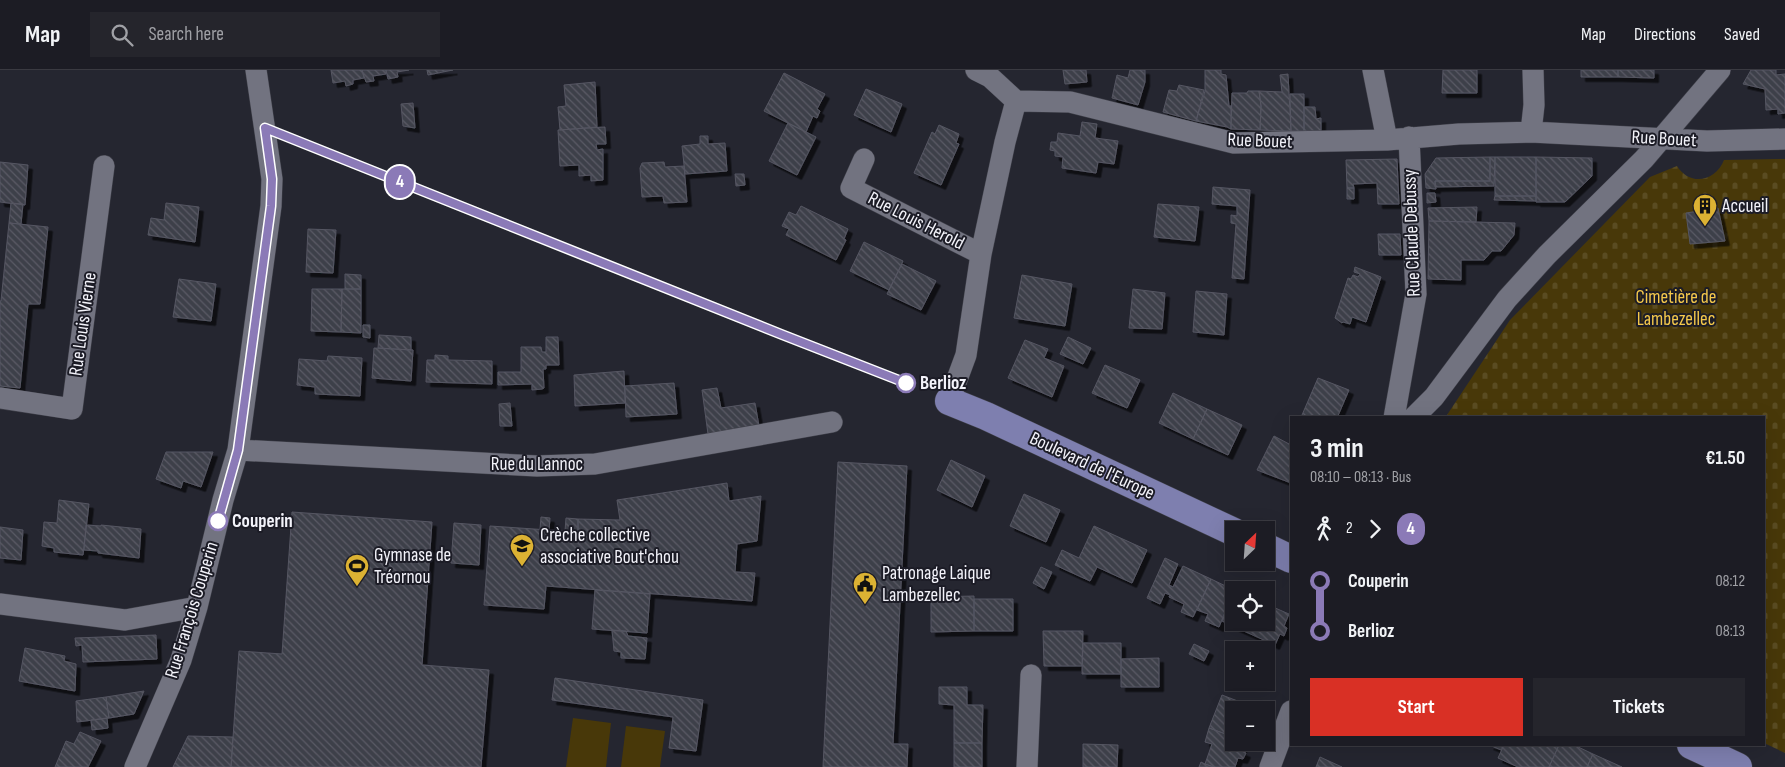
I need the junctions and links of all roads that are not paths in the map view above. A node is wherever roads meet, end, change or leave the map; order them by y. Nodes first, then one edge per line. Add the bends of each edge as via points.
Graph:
1 (256, 70) edge
2 (976, 70) edge
3 (1373, 70) edge
4 (1533, 70) edge
5 (1720, 70) edge
6 (1016, 101) junction
7 (1531, 132) junction
8 (1409, 137) junction
9 (1663, 139) junction
10 (1785, 139) edge
11 (1387, 140) junction
12 (864, 159) dead end
13 (104, 166) dead end
14 (981, 254) junction
15 (0, 398) edge
16 (949, 401) joint
17 (1394, 416) edge
18 (1414, 416) edge
19 (832, 422) dead end
20 (238, 450) junction
21 (1225, 528) edge
22 (1275, 551) edge
23 (1290, 559) edge
24 (0, 604) edge
25 (197, 608) junction
26 (1030, 675) dead end
27 (1290, 714) edge
28 (1693, 746) edge
29 (135, 767) edge
30 (1027, 767) edge
31 (1270, 767) edge
32 (1738, 767) edge

1 - 20 street, Rue François Couperin via 272,179 271,206
2 - 6 street via 990,77
3 - 11 street
4 - 7 street
5 - 9 street
6 - 11 street, Rue Bouet via 1070,102 1234,143
6 - 14 street
7 - 8 street, Rue Bouet
7 - 9 street, Rue Bouet
8 - 11 street, Rue Bouet
8 - 17 street, Rue Claude Debussy via 1416,294
9 - 10 street, Rue Bouet
9 - 18 street via 1506,298 1434,397
12 - 14 street, Rue Louis Herold via 851,188
13 - 15 street, Rue Louis Vierne via 72,409
14 - 16 street via 966,355
16 - 21 main road, Boulevard de l'Europe
19 - 20 street, Rue du Lannoc via 595,464 537,466
20 - 25 street, Rue François Couperin
22 - 23 main road
24 - 25 street via 125,620
25 - 29 street, Rue François Couperin via 181,660
26 - 30 street
27 - 31 street
28 - 32 main road

